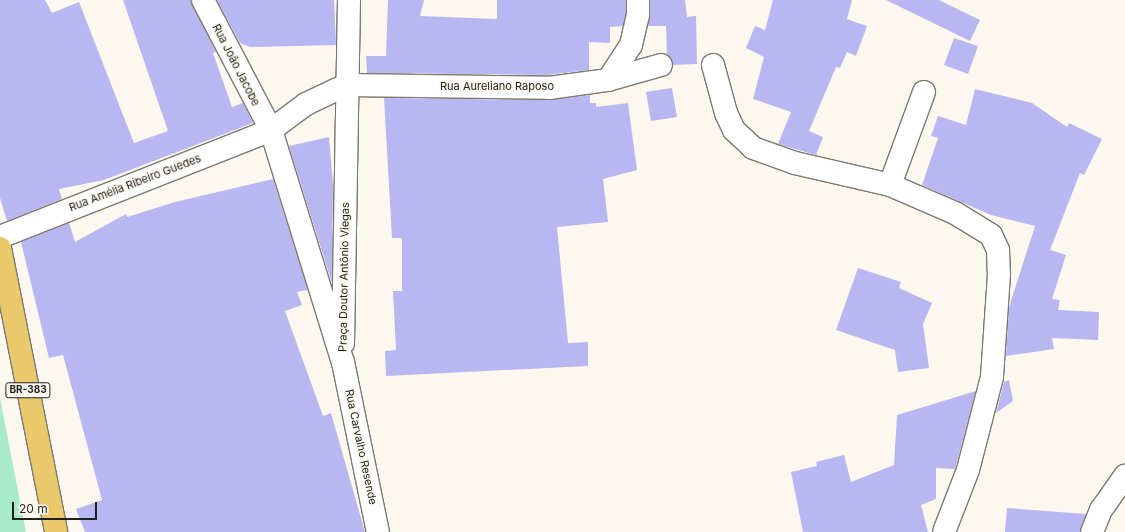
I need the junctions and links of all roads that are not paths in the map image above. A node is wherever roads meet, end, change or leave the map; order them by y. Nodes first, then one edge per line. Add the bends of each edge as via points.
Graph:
1 (203, 0) edge
2 (349, 0) edge
3 (638, 0) edge
4 (713, 65) dead end
5 (661, 66) dead end
6 (608, 80) junction
7 (346, 85) junction
8 (924, 92) dead end
9 (271, 130) junction
10 (890, 185) junction
11 (0, 237) edge
12 (0, 248) edge
13 (343, 362) junction
14 (1125, 476) edge
15 (56, 532) edge
16 (378, 532) edge
17 (944, 532) edge
18 (1092, 532) edge

1 - 9 street, Rua João Jacobe
2 - 7 street, Praça Doutor Antônio Viegas
3 - 6 street via 638,15 631,46
4 - 10 street via 726,113 734,130 752,148 795,163
5 - 6 street, Rua Aureliano Raposo
6 - 7 street, Rua Aureliano Raposo via 549,88
7 - 9 street via 306,104
7 - 13 street, Praça Doutor Antônio Viegas
8 - 10 street
9 - 11 street, Rua Amélia Ribeiro Guedes
9 - 13 street, Praça Doutor Antônio Viegas
10 - 17 street via 966,220 991,235 998,250 992,377 968,470
12 - 15 highway, BR-383
13 - 16 street, Rua Carvalho Resende
14 - 18 street via 1101,510

